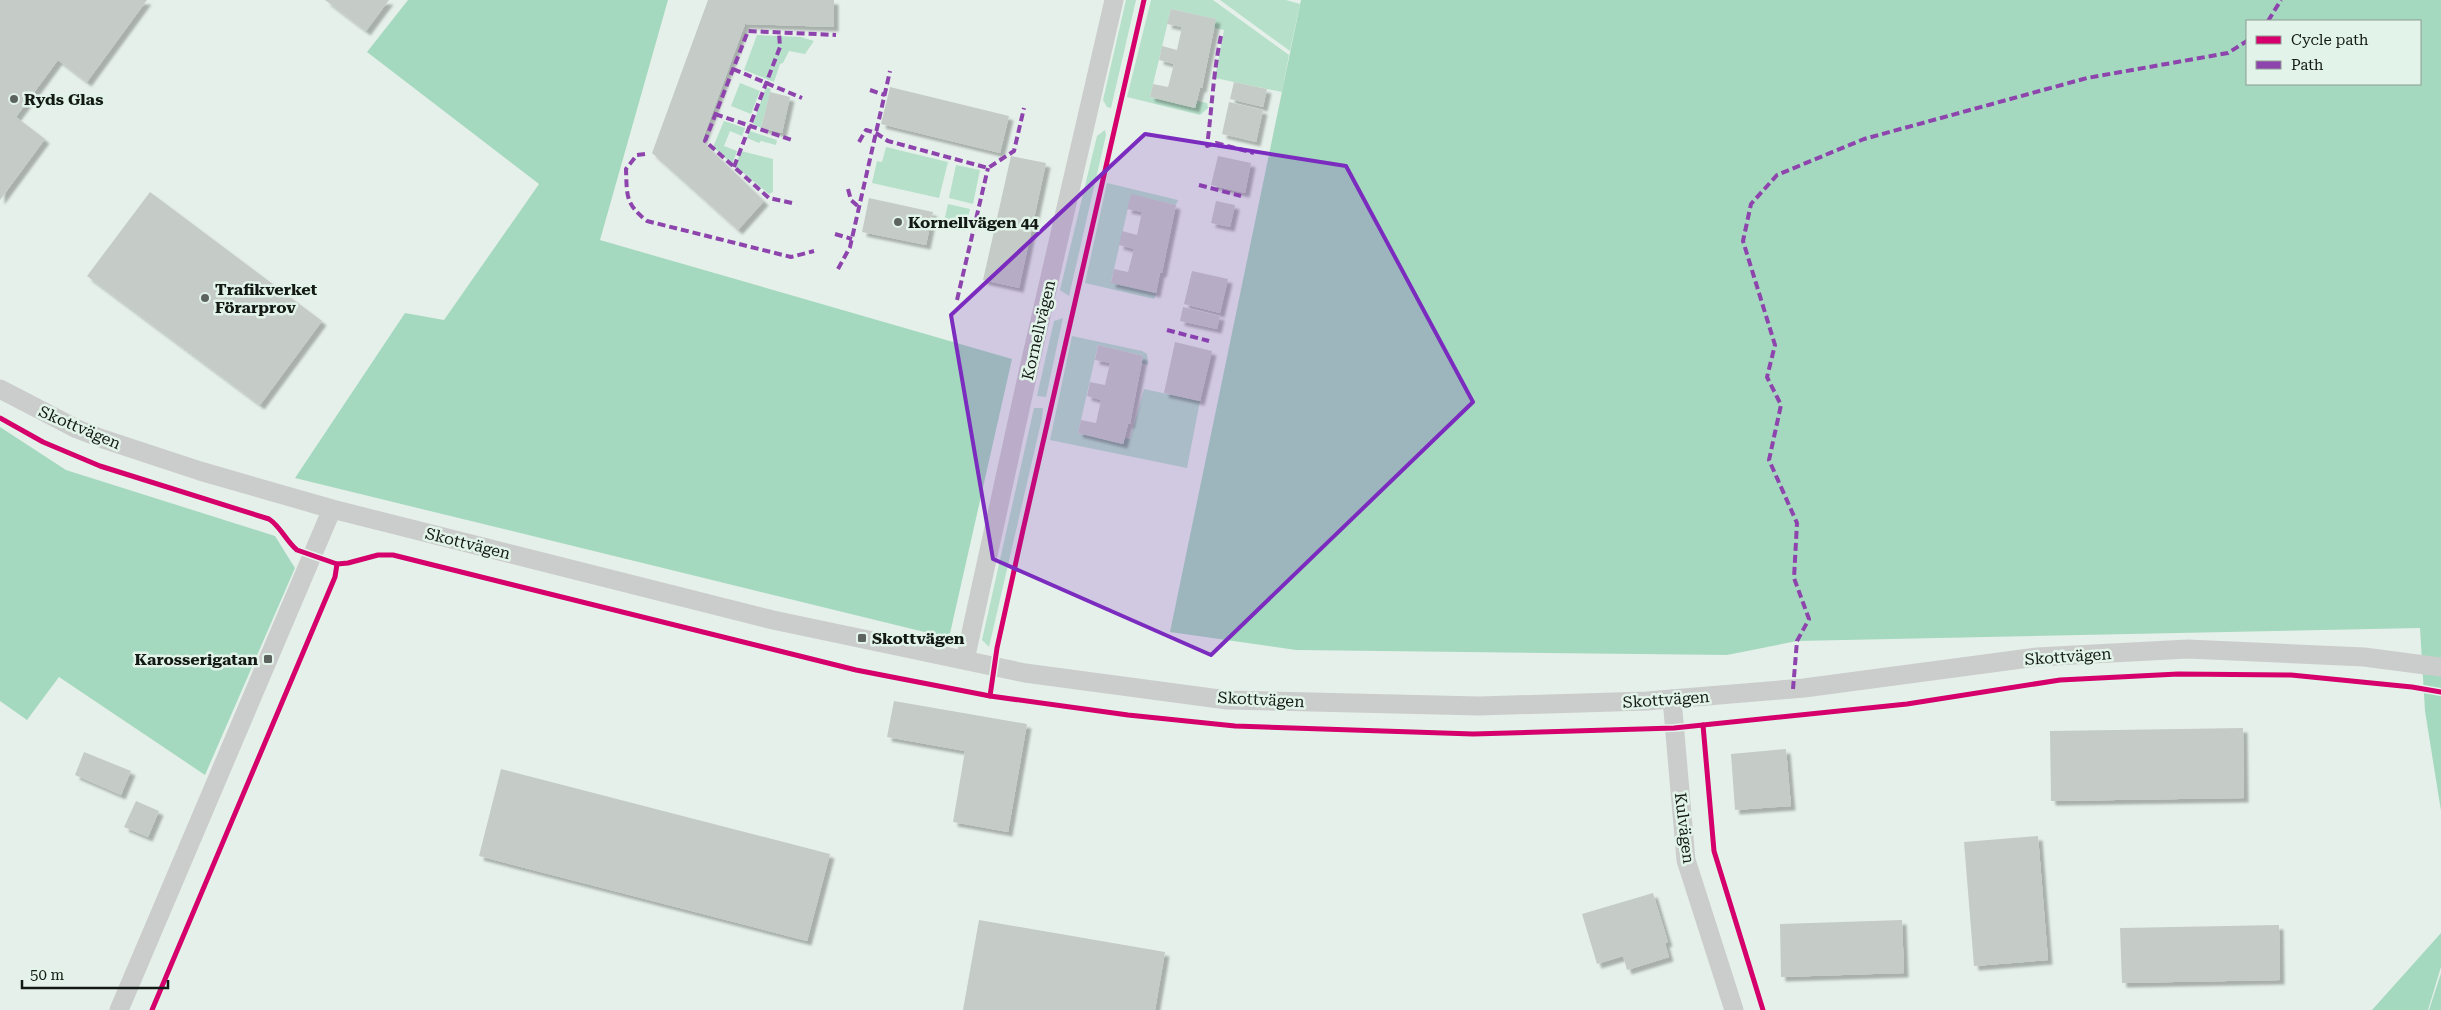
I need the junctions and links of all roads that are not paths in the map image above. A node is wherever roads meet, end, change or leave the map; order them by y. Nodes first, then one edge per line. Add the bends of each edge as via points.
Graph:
1 (1114, 0) edge
2 (0, 389) edge
3 (332, 509) junction
4 (965, 660) junction
5 (2441, 667) edge
6 (1672, 699) junction
7 (119, 1010) edge
8 (1734, 1010) edge

1 - 4 street, Kornellvägen
2 - 3 street, Skottvägen via 102,439
3 - 4 street, Skottvägen via 773,620
3 - 7 street
4 - 6 street, Skottvägen via 1025,673 1227,700 1479,706
5 - 6 street, Skottvägen via 2364,657 2188,649 2037,656 1804,688
6 - 8 street, Kulvägen via 1686,860

